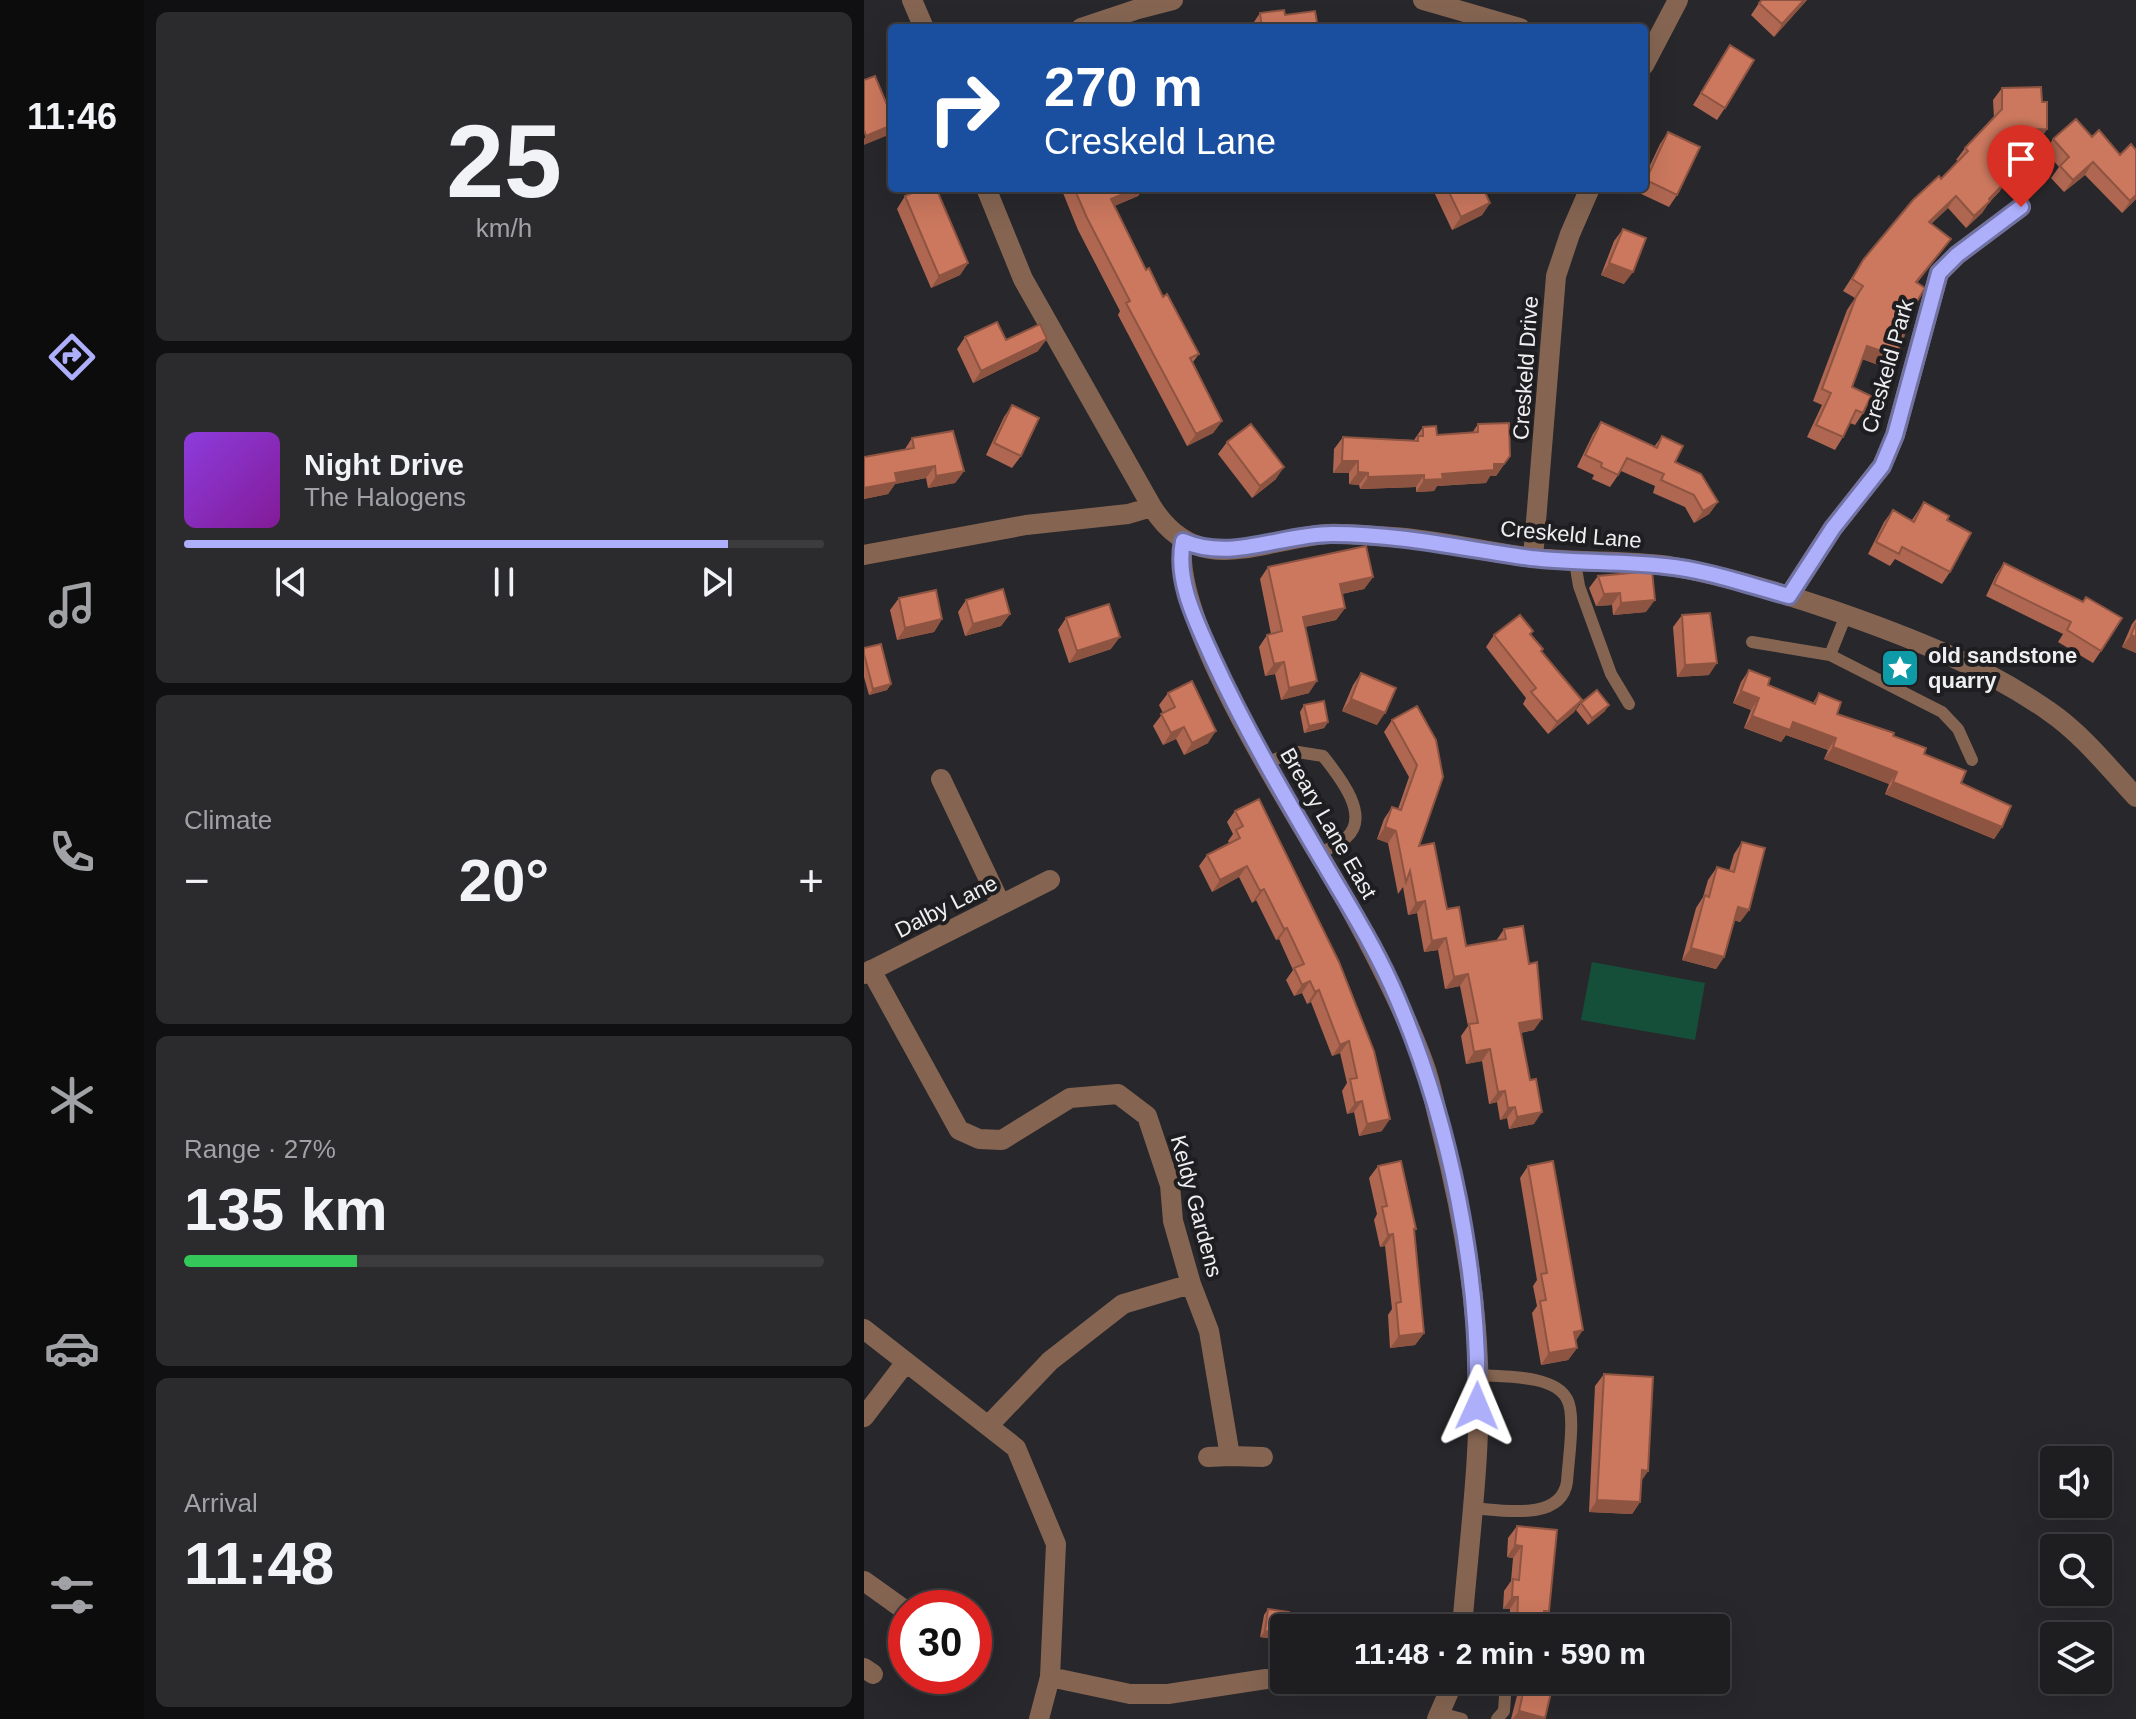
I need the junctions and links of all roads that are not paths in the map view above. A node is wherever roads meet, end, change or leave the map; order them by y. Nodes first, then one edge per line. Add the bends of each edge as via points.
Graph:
1 (912, 0) edge
2 (1173, 0) edge
3 (1423, 0) edge
4 (1678, 0) edge
5 (922, 24) edge
6 (1093, 24) edge
7 (1506, 24) edge
8 (1648, 57) edge
9 (988, 192) edge
10 (1588, 192) edge
11 (2021, 207) dead end
12 (1152, 507) junction
13 (1183, 541) junction
14 (864, 555) edge
15 (1533, 558) junction
16 (1575, 562) junction
17 (1789, 596) junction
18 (1846, 615) junction
19 (1752, 642) dead end
20 (1830, 655) junction
21 (1629, 704) dead end
22 (1972, 760) dead end
23 (1266, 762) junction
24 (941, 779) dead end
25 (2136, 797) edge
26 (1319, 854) junction
27 (1050, 880) dead end
28 (1001, 905) junction
29 (868, 972) edge
30 (1191, 1284) junction
31 (864, 1329) edge
32 (906, 1362) junction
33 (1478, 1375) junction
34 (864, 1417) edge
35 (988, 1426) junction
36 (1230, 1456) junction
37 (1208, 1457) dead end
38 (1263, 1457) dead end
39 (1472, 1508) junction
40 (864, 1581) edge
41 (888, 1598) edge
42 (1463, 1614) edge
43 (1050, 1677) junction
44 (1266, 1679) dead end
45 (1448, 1694) edge
46 (1505, 1694) edge
47 (1439, 1716) edge
48 (1039, 1719) edge
49 (1462, 1719) edge
50 (1497, 1719) edge

1 - 5 street
2 - 6 street
3 - 7 street
4 - 8 street
9 - 12 street via 1023,279
10 - 15 street, Creskeld Drive via 1556,276
11 - 17 street, Creskeld Park via 1939,273 1882,466
12 - 13 street
12 - 14 street
13 - 15 street, Creskeld Lane via 1223,550 1329,534 1413,539
13 - 23 street, Breary Lane East via 1181,574 1197,623
15 - 16 street, Creskeld Lane
16 - 17 street, Creskeld Lane via 1668,566
16 - 21 lane via 1611,674
17 - 18 street, Creskeld Lane
18 - 20 lane
18 - 25 street, Creskeld Lane via 1950,656 2052,713
19 - 20 lane
20 - 22 lane via 1942,712 1958,729
23 - 26 street, Breary Lane East
23 - 26 lane via 1298,752 1323,756 1347,786 1356,818 1348,837
24 - 28 street
26 - 33 street, Breary Lane East via 1396,994 1425,1067 1468,1267
27 - 28 street, Dalby Lane
28 - 29 street, Dalby Lane
29 - 30 street, Keldy Gardens via 959,1130 979,1139 1002,1140 1070,1098 1118,1094 1147,1116 1170,1185 1173,1221
30 - 35 street via 1123,1304 1050,1361
30 - 36 street, Keldy Gardens via 1209,1331
31 - 32 street
32 - 34 street
32 - 35 street
33 - 39 street, Breary Lane East
33 - 39 lane via 1547,1383 1568,1399 1571,1413 1567,1482 1558,1503 1536,1510
35 - 43 street via 1016,1448 1056,1544
36 - 37 street
36 - 38 street
39 - 42 street, Breary Lane East
40 - 41 street
43 - 44 street via 1130,1694 1168,1694
43 - 48 street
45 - 47 street
46 - 50 lane via 1504,1711
47 - 49 lane

